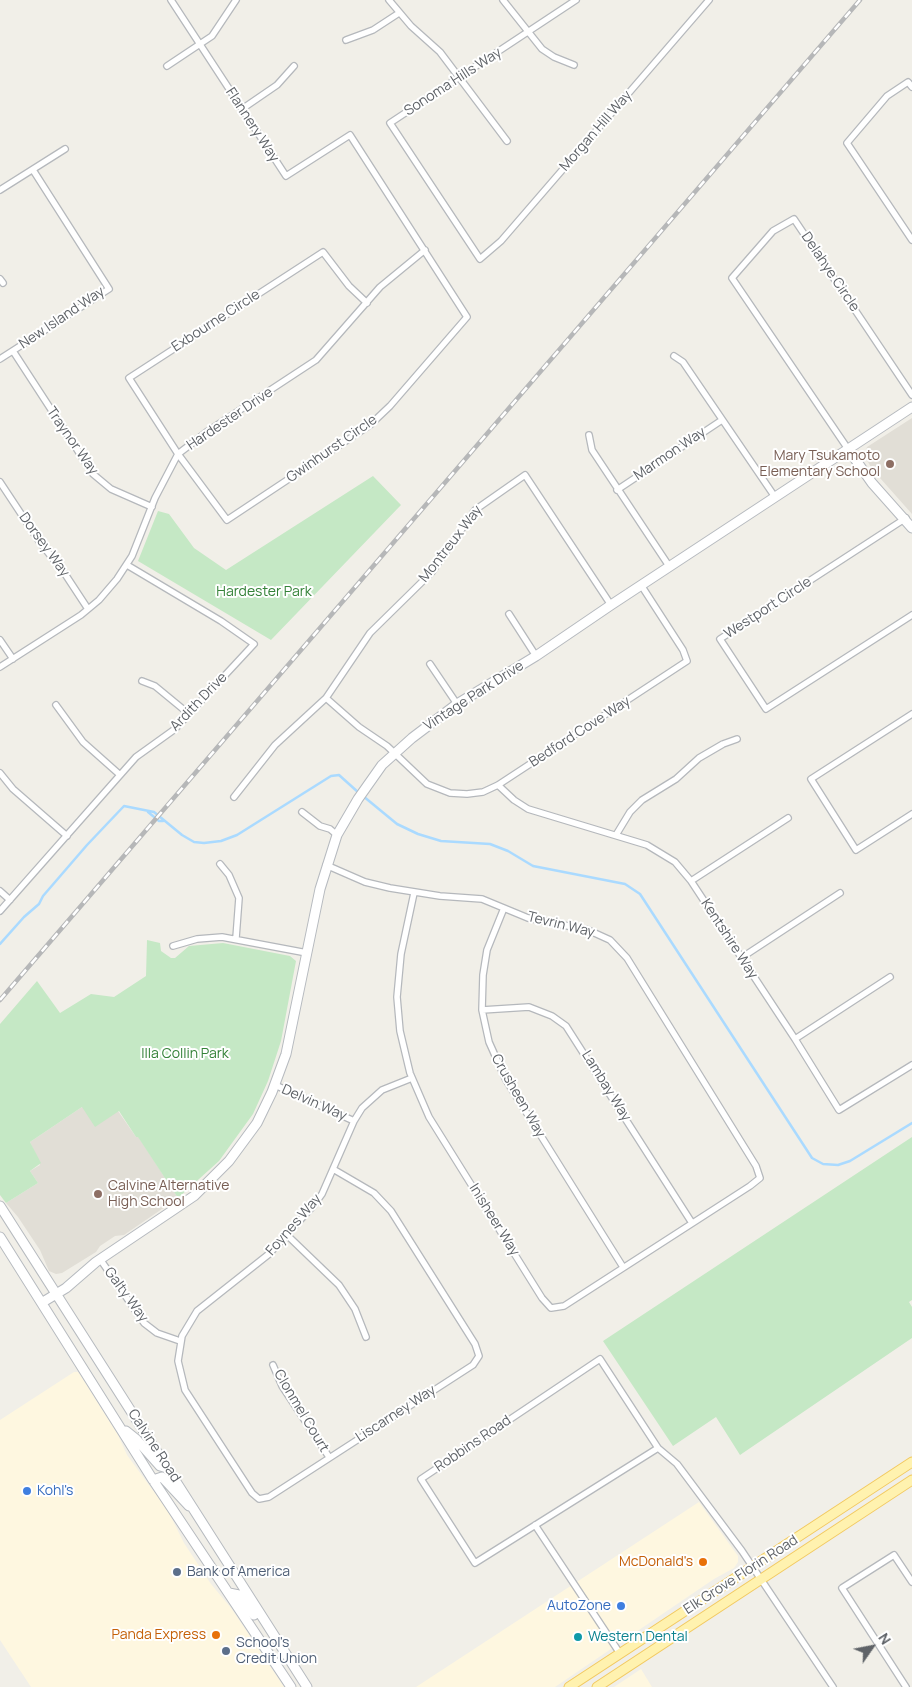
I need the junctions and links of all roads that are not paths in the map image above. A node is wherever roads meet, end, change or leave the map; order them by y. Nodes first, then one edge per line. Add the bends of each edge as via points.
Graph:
1 (171, 0) edge
2 (236, 0) edge
3 (389, 0) edge
4 (503, 0) edge
5 (576, 0) edge
6 (709, 0) edge
7 (399, 14) junction
8 (528, 33) junction
9 (346, 40) dead end
10 (200, 46) junction
11 (574, 65) dead end
12 (167, 66) dead end
13 (294, 66) dead end
14 (460, 78) junction
15 (912, 87) edge
16 (242, 109) junction
17 (507, 141) dead end
18 (65, 149) dead end
19 (33, 170) junction
20 (0, 190) edge
21 (912, 240) edge
22 (425, 250) junction
23 (480, 259) joint
24 (367, 303) junction
25 (13, 351) junction
26 (674, 356) dead end
27 (0, 360) edge
28 (912, 395) edge
29 (912, 407) edge
30 (722, 420) junction
31 (590, 435) dead end
32 (848, 449) junction
33 (178, 454) junction
34 (0, 482) edge
35 (617, 490) junction
36 (775, 497) junction
37 (152, 506) junction
38 (906, 518) junction
39 (912, 528) edge
40 (127, 565) junction
41 (669, 566) junction
42 (641, 585) junction
43 (611, 605) junction
44 (88, 609) junction
45 (509, 614) dead end
46 (912, 615) edge
47 (0, 640) edge
48 (536, 656) junction
49 (13, 659) junction
50 (430, 664) dead end
51 (0, 667) edge
52 (142, 681) dead end
53 (326, 698) junction
54 (457, 704) junction
55 (56, 705) dead end
56 (189, 714) junction
57 (912, 714) edge
58 (737, 738) dead end
59 (395, 752) junction
60 (0, 773) edge
61 (119, 774) junction
62 (498, 785) junction
63 (234, 797) dead end
64 (302, 812) dead end
65 (912, 814) edge
66 (788, 818) dead end
67 (337, 835) junction
68 (616, 835) junction
69 (67, 836) junction
70 (220, 864) dead end
71 (326, 866) junction
72 (691, 881) junction
73 (0, 891) edge
74 (414, 893) junction
75 (840, 893) dead end
76 (10, 900) junction
77 (504, 908) junction
78 (0, 911) edge
79 (236, 938) junction
80 (173, 946) dead end
81 (307, 953) junction
82 (741, 958) junction
83 (890, 977) dead end
84 (482, 1010) junction
85 (795, 1039) junction
86 (912, 1065) edge
87 (412, 1078) junction
88 (275, 1085) junction
89 (354, 1120) junction
90 (333, 1169) junction
91 (760, 1178) joint
92 (0, 1206) edge
93 (692, 1223) junction
94 (288, 1236) junction
95 (0, 1237) edge
96 (100, 1259) junction
97 (623, 1267) junction
98 (56, 1294) junction
99 (43, 1302) junction
100 (366, 1337) dead end
101 (180, 1341) junction
102 (273, 1365) dead end
103 (121, 1428) junction
104 (658, 1448) junction
105 (329, 1457) junction
106 (912, 1462) edge
107 (167, 1467) junction
108 (154, 1480) junction
109 (912, 1480) edge
110 (196, 1513) junction
111 (535, 1525) junction
112 (752, 1568) junction
113 (761, 1580) junction
114 (912, 1582) edge
115 (229, 1593) junction
116 (271, 1630) junction
117 (619, 1652) junction
118 (291, 1687) edge
119 (307, 1687) edge
120 (570, 1687) edge
121 (597, 1687) edge
122 (833, 1687) edge
123 (906, 1687) edge

1 - 10 street, Flannery Way
2 - 10 street via 217,30
3 - 7 street
4 - 8 street
5 - 8 street, Sonoma Hills Way
6 - 23 street, Morgan Hill Way via 501,241
7 - 9 street via 373,30
7 - 14 street via 440,52
8 - 11 street via 546,52
8 - 14 street, Sonoma Hills Way
10 - 12 street
10 - 16 street, Flannery Way
13 - 16 street via 277,86
14 - 17 street
14 - 23 street, Sonoma Hills Way via 390,122
15 - 21 street via 908,82 887,96 847,143
16 - 22 street, Flannery Way via 286,176 350,135
18 - 19 street
19 - 20 street
19 - 25 street, New Island Way via 109,289
22 - 24 street, Hardester Drive via 393,275
22 - 33 street, Gwinhurst Circle via 467,317 370,425 226,520
24 - 33 street, Hardester Drive via 316,360
24 - 33 street, Exbourne Circle via 323,252 129,378
25 - 27 street, New Island Way
25 - 37 street, Traynor Way via 93,474 118,493
26 - 30 street via 683,362
28 - 32 street, Delahye Circle via 794,219 773,231 732,278
29 - 32 street, Vintage Park Drive
30 - 35 street, Marmon Way
30 - 36 street, Marmon Way
31 - 35 street via 592,450
32 - 36 street, Vintage Park Drive
32 - 38 street via 872,483
33 - 37 street, Hardester Drive
34 - 44 street, Dorsey Way
35 - 41 street
36 - 41 street, Vintage Park Drive
37 - 40 street, Hardester Drive
38 - 39 street
38 - 46 street, Westport Circle via 720,639 766,709
40 - 44 street, Hardester Drive via 106,593
40 - 56 street, Ardith Drive via 254,644
41 - 42 street, Vintage Park Drive
42 - 43 street, Vintage Park Drive
42 - 62 street, Bedford Cove Way via 687,661
43 - 48 street, Vintage Park Drive
43 - 53 street, Montreux Way via 525,475 474,510 432,572 370,633
44 - 49 street, Hardester Drive
45 - 48 street
47 - 49 street
48 - 54 street, Vintage Park Drive
49 - 51 street, Hardester Drive
50 - 54 street
52 - 56 street via 155,686
53 - 59 street, Bedford Cove Way
53 - 63 street via 275,745
54 - 59 street, Vintage Park Drive
55 - 61 street via 83,742
56 - 61 street, Ardith Drive via 176,729 136,757
57 - 65 street via 811,780 856,850
58 - 68 street via 700,758 676,779 642,800
59 - 62 street, Bedford Cove Way via 420,780 442,791 467,794 484,792
59 - 67 street, Vintage Park Drive via 367,786
60 - 69 street via 13,789
61 - 69 street, Ardith Drive
62 - 68 street, Kentshire Way via 528,808
64 - 67 street
66 - 72 street
67 - 71 street, Vintage Park Drive
68 - 72 street, Kentshire Way via 661,852
69 - 76 street, Ardith Drive
70 - 79 street via 230,876 239,898
71 - 74 street, Tevrin Way via 365,882
71 - 81 street, Vintage Park Drive
72 - 82 street, Kentshire Way
73 - 76 street
74 - 77 street, Tevrin Way via 474,898
74 - 87 street, Inisheer Way via 401,954 398,997 400,1031
75 - 82 street
76 - 78 street, Ardith Drive
77 - 84 street, Crusheen Way via 484,967
77 - 91 street, Tevrin Way via 528,918 596,933 622,951 756,1166
79 - 80 street via 197,939
79 - 81 street
81 - 88 street, Vintage Park Drive via 289,1042
82 - 85 street, Kentshire Way
83 - 85 street
84 - 93 street, Lambay Way via 529,1007 552,1016 566,1026
84 - 97 street, Crusheen Way via 489,1042 502,1073
85 - 86 street, Kentshire Way via 839,1110
87 - 89 street, Foynes Way via 377,1094
87 - 97 street, Inisheer Way via 429,1117 551,1308 564,1306
88 - 89 street, Delvin Way
88 - 96 street, Vintage Park Drive via 248,1136 206,1186
89 - 90 street, Foynes Way
90 - 94 street, Foynes Way via 322,1194
90 - 105 street, Liscarney Way via 374,1194 391,1211 475,1344 479,1356 473,1365
91 - 93 street, Inisheer Way
92 - 98 street, Calvine Road
93 - 97 street, Inisheer Way
94 - 100 street via 339,1285 356,1310
94 - 101 street, Foynes Way via 249,1272 197,1311
95 - 99 street, Calvine Road
96 - 98 street, Vintage Park Drive
96 - 101 street, Galty Way via 144,1323
98 - 99 street, Vintage Park Drive
98 - 107 street, Calvine Road
99 - 103 street, Calvine Road
101 - 105 street, Liscarney Way via 178,1361 185,1390 259,1499 269,1497
102 - 105 street, Clonmel Court via 282,1386
103 - 107 street via 136,1438 160,1466
103 - 108 street, Calvine Road
104 - 111 street, Robbins Road
104 - 111 street, Robbins Road via 600,1359 421,1479 475,1563
104 - 112 street, Robbins Road via 677,1464
106 - 112 main road, Elk Grove Florin Road
107 - 110 street, Calvine Road
108 - 110 street via 162,1477
108 - 115 street, Calvine Road
109 - 113 main road, Elk Grove Florin Road
110 - 116 street, Calvine Road
111 - 117 street
112 - 113 street, Robbins Road
112 - 117 main road, Elk Grove Florin Road
113 - 121 main road, Elk Grove Florin Road
113 - 122 street, Robbins Road
114 - 123 street via 894,1555 842,1588
115 - 116 street via 240,1594 258,1621
115 - 118 street, Calvine Road
116 - 119 street, Calvine Road
117 - 120 main road, Elk Grove Florin Road

